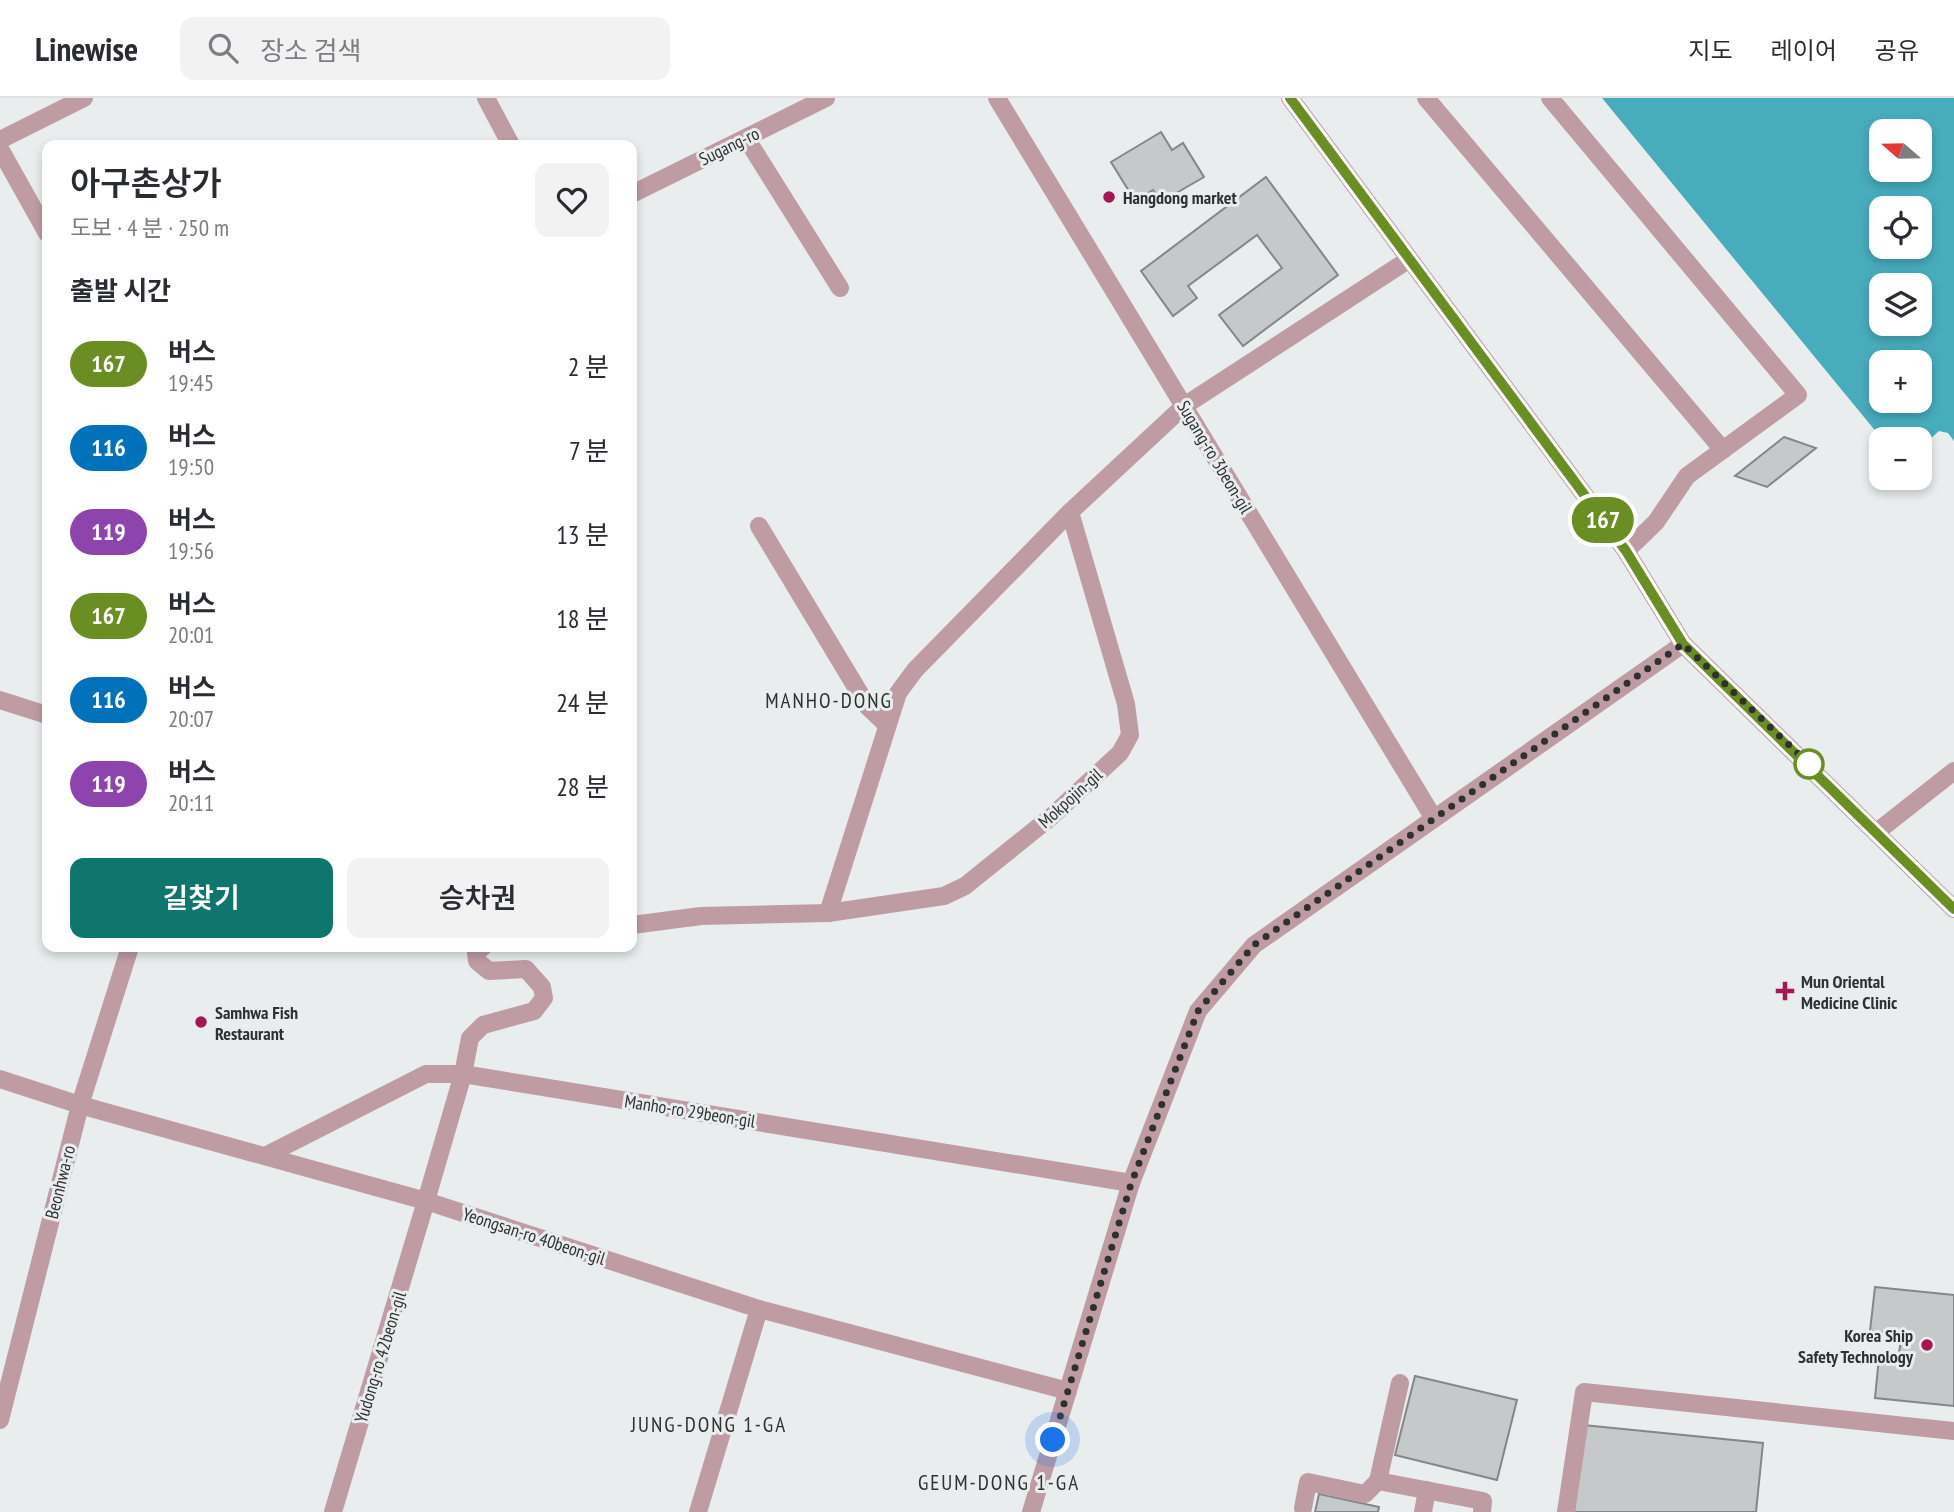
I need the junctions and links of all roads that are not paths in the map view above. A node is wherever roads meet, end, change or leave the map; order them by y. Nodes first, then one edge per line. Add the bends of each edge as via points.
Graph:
1 (84, 98) edge
2 (486, 98) edge
3 (826, 98) edge
4 (997, 98) edge
5 (1290, 98) edge
6 (1426, 98) edge
7 (1550, 98) edge
8 (746, 138) junction
9 (0, 140) edge
10 (509, 140) edge
11 (0, 149) edge
12 (637, 192) edge
13 (42, 224) edge
14 (1408, 260) junction
15 (840, 288) dead end
16 (1184, 406) junction
17 (1723, 450) junction
18 (1070, 512) junction
19 (759, 526) dead end
20 (1626, 551) junction
21 (1683, 644) junction
22 (0, 700) edge
23 (42, 713) edge
24 (887, 724) junction
25 (1954, 771) edge
26 (1433, 817) junction
27 (1878, 831) junction
28 (1954, 909) edge
29 (828, 913) junction
30 (637, 924) edge
31 (128, 952) edge
32 (477, 952) edge
33 (463, 1074) junction
34 (0, 1079) edge
35 (80, 1105) junction
36 (265, 1156) junction
37 (1131, 1184) junction
38 (426, 1201) junction
39 (759, 1309) junction
40 (1400, 1383) dead end
41 (1068, 1391) junction
42 (0, 1420) edge
43 (1954, 1431) edge
44 (1378, 1481) junction
45 (1427, 1490) junction
46 (1303, 1508) dead end
47 (333, 1512) edge
48 (698, 1512) edge
49 (1031, 1512) edge
50 (1423, 1512) edge
51 (1482, 1512) edge
52 (1566, 1512) edge

1 - 9 street
2 - 10 street
3 - 8 street, Sugang-ro
4 - 16 street, Sugang-ro 3beon-gil
5 - 14 street
6 - 17 street
7 - 17 street via 1798,395
8 - 12 street, Sugang-ro
8 - 15 street
11 - 13 street
14 - 16 street
14 - 20 street
16 - 18 street
16 - 26 street, Sugang-ro 3beon-gil
17 - 20 street via 1687,476 1656,522
18 - 24 street via 915,670 898,694
18 - 29 street, Mokpojin-gil via 1126,704 1130,735 1120,753 1052,816 965,886 944,896
19 - 24 street via 868,707
20 - 21 street
21 - 26 street
21 - 27 street
22 - 23 street
24 - 29 street
25 - 27 street
26 - 37 street via 1254,945 1198,1011
27 - 28 street
29 - 30 street, Mokpojin-gil via 701,916
31 - 35 street, Beonhwa-ro
32 - 33 street via 477,961 489,971 526,969 542,987 544,998 534,1011 484,1025 470,1038
33 - 36 street, Manho-ro 29beon-gil via 426,1074
33 - 37 street, Manho-ro 29beon-gil
33 - 38 street, Yudong-ro 42beon-gil
34 - 35 street, Yeongsan-ro 40beon-gil
35 - 36 street, Yeongsan-ro 40beon-gil
35 - 42 street, Beonhwa-ro
36 - 38 street, Yeongsan-ro 40beon-gil
37 - 41 street
38 - 39 street, Yeongsan-ro 40beon-gil
38 - 47 street, Yudong-ro 42beon-gil
39 - 41 street, Yeongsan-ro 40beon-gil
39 - 48 street
40 - 44 street
41 - 49 street
43 - 52 street via 1584,1392
44 - 45 street
44 - 46 street via 1365,1494 1308,1482
45 - 50 street
45 - 51 street via 1483,1501

